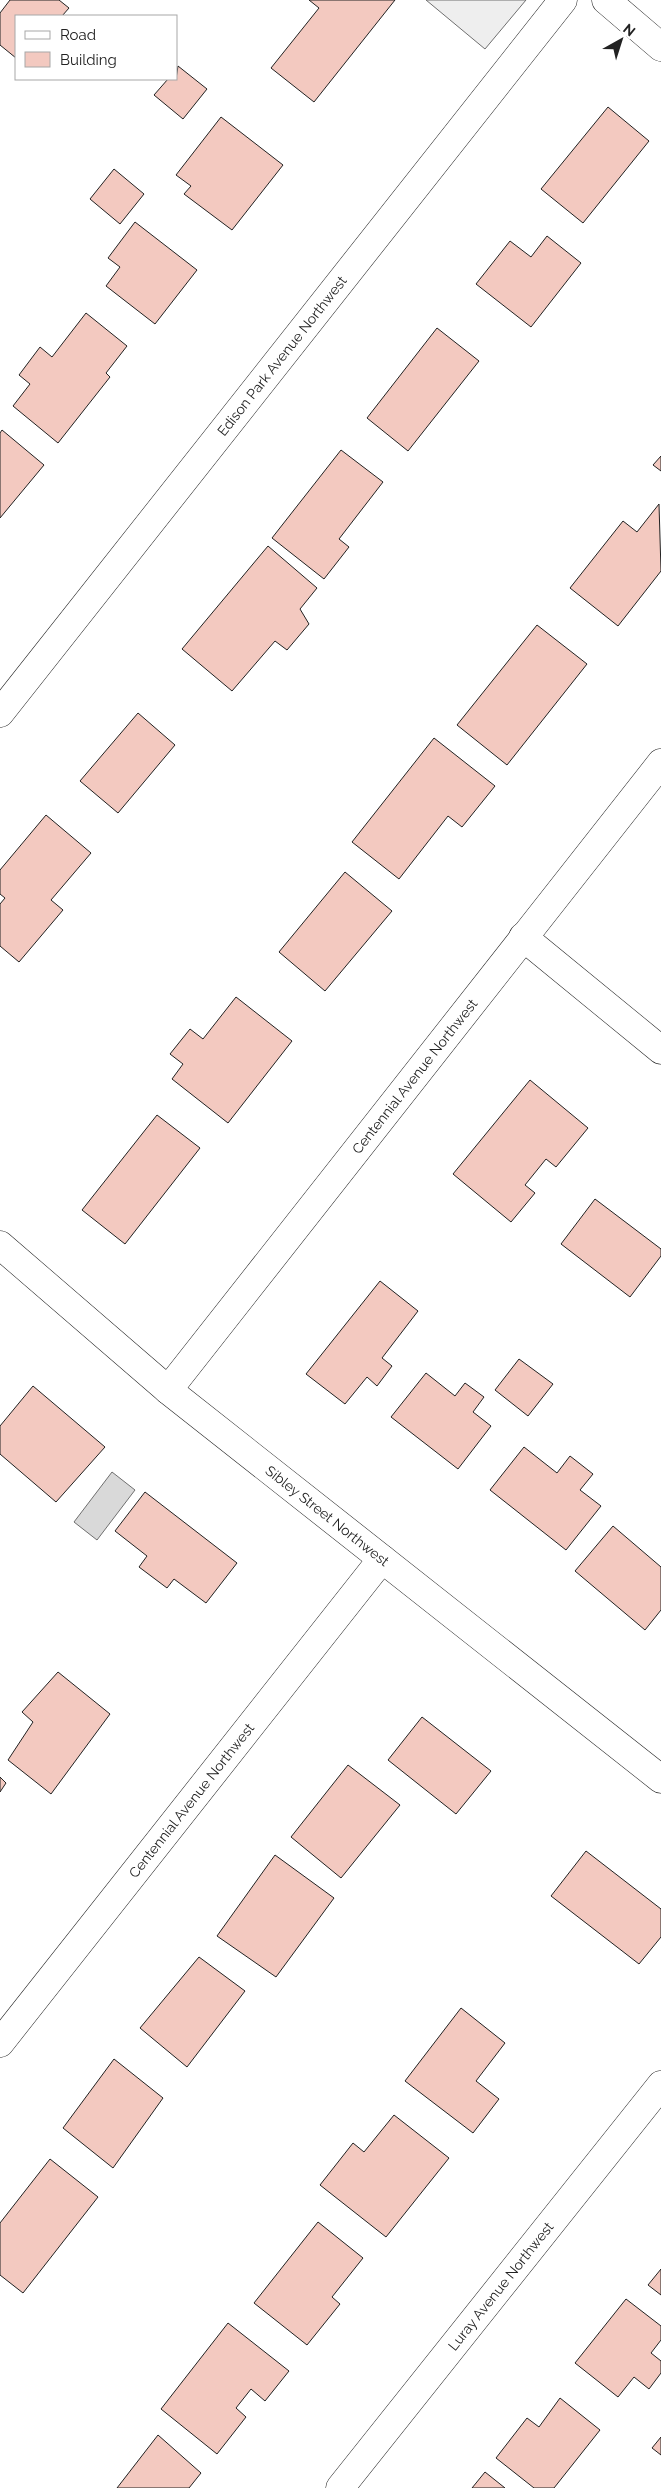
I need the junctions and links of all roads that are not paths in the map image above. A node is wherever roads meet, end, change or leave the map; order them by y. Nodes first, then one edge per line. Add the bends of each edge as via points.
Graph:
1 (564, 0) edge
2 (606, 0) edge
3 (661, 46) edge
4 (0, 713) edge
5 (661, 763) edge
6 (523, 937) junction
7 (661, 1050) edge
8 (0, 1245) edge
9 (168, 1390) junction
10 (382, 1559) junction
11 (661, 1779) edge
12 (0, 2042) edge
13 (661, 2085) edge
14 (340, 2488) edge

1 - 4 street, Edison Park Avenue Northwest
2 - 3 street
5 - 6 street, Centennial Avenue Northwest
6 - 7 street
6 - 9 street, Centennial Avenue Northwest
8 - 9 street, Sibley Street Northwest
9 - 10 street, Sibley Street Northwest
10 - 11 street, Sibley Street Northwest
10 - 12 street, Centennial Avenue Northwest
13 - 14 street, Luray Avenue Northwest

